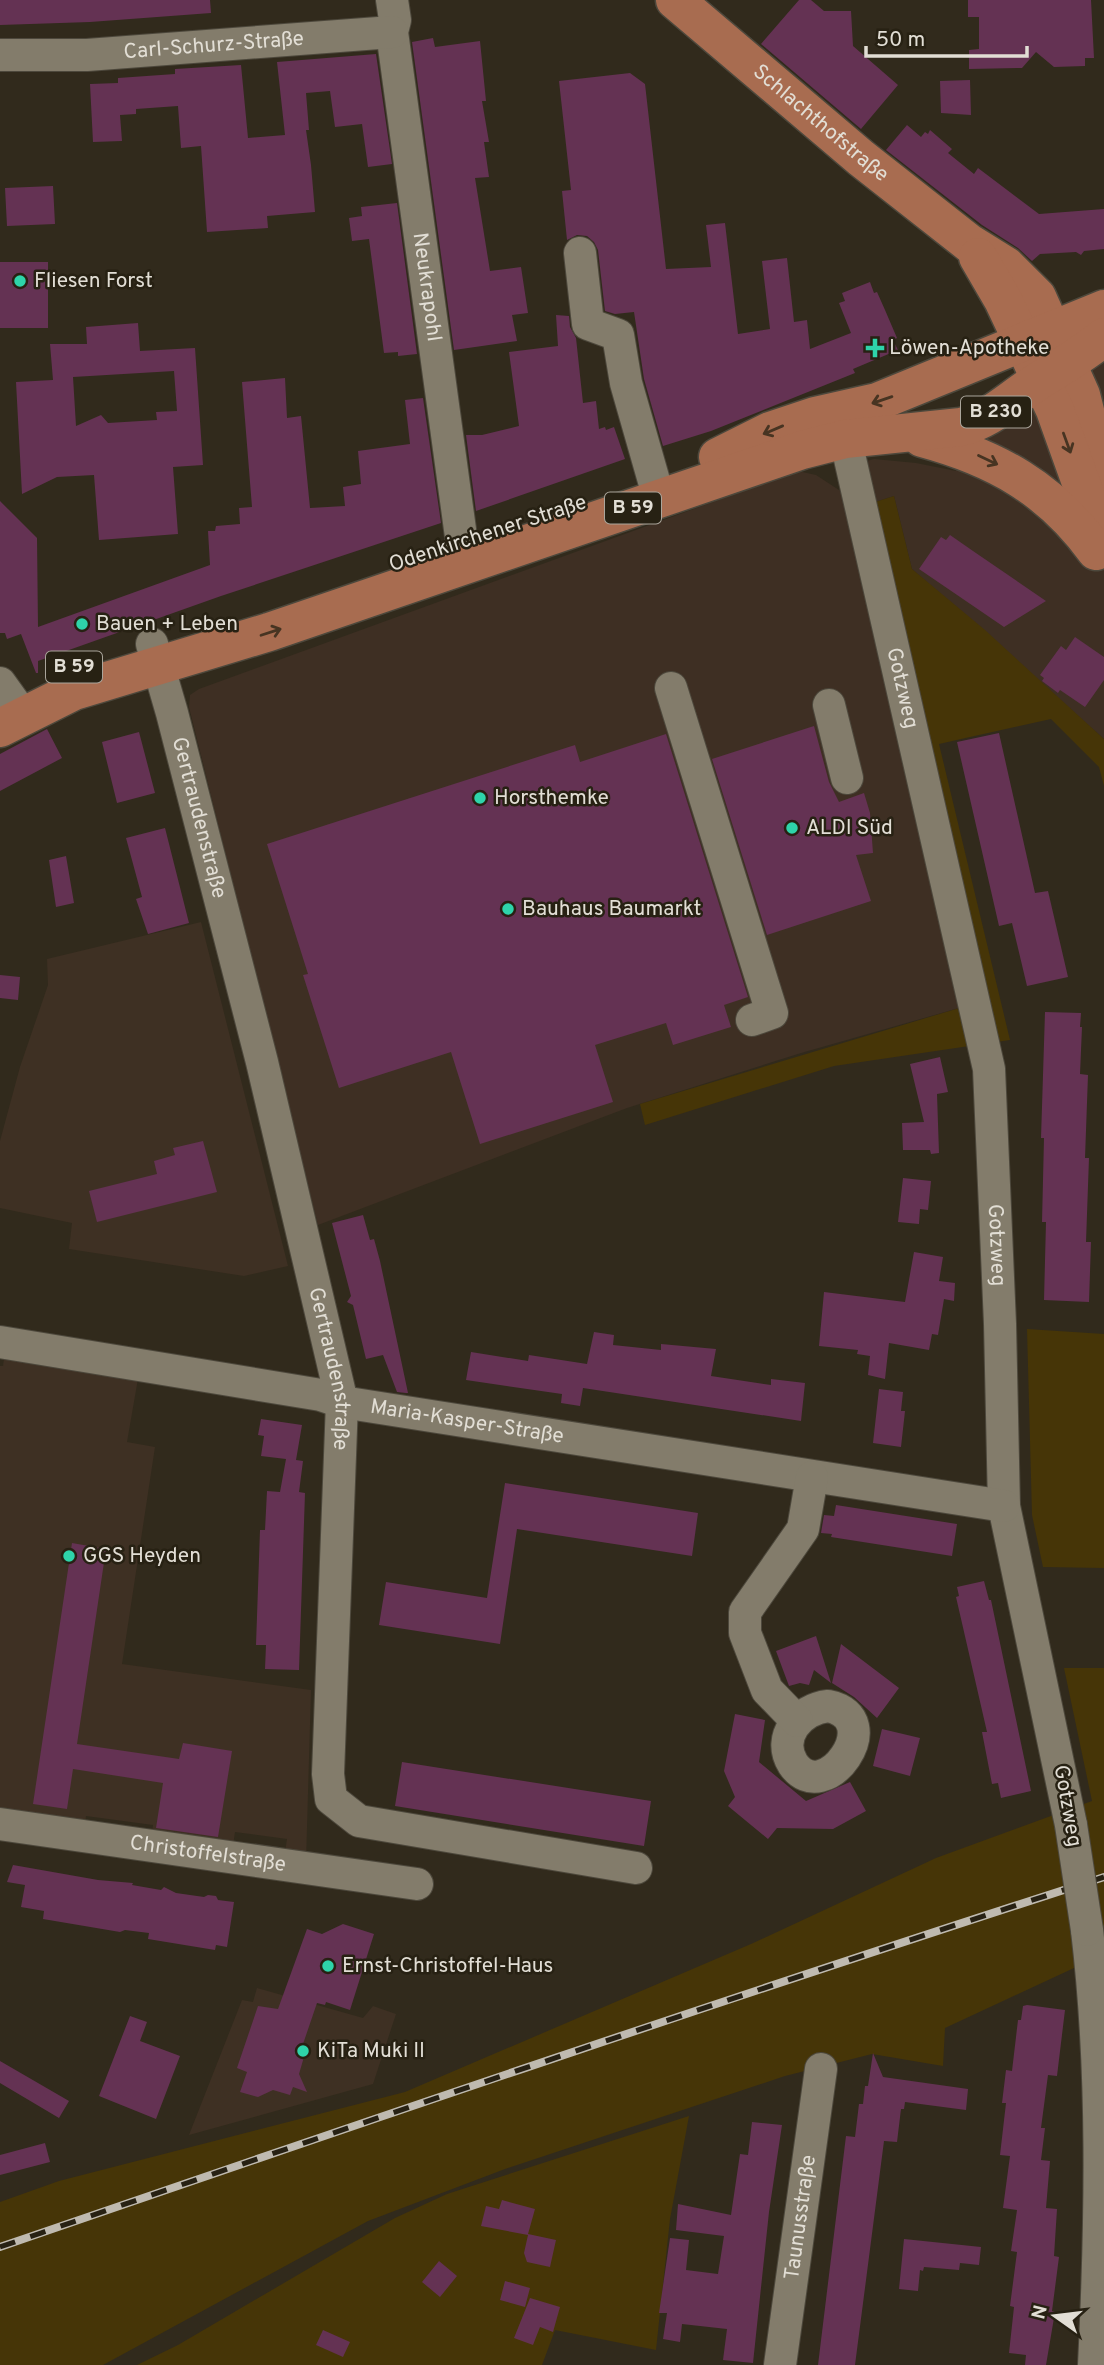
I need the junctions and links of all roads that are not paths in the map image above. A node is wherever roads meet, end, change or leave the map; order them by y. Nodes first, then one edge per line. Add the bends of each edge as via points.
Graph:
1 (391, 0) edge
2 (676, 0) edge
3 (392, 32) junction
4 (0, 55) edge
5 (580, 253) dead end
6 (1104, 309) edge
7 (1104, 337) edge
8 (1045, 354) junction
9 (842, 425) junction
10 (900, 432) junction
11 (654, 481) junction
12 (1104, 486) edge
13 (1104, 547) edge
14 (464, 554) junction
15 (1104, 562) edge
16 (155, 655) junction
17 (671, 688) dead end
18 (6, 705) edge
19 (829, 705) dead end
20 (847, 778) dead end
21 (752, 1020) dead end
22 (0, 1342) edge
23 (342, 1402) junction
24 (812, 1477) junction
25 (1004, 1506) junction
26 (797, 1721) dead end
27 (0, 1824) edge
28 (636, 1868) dead end
29 (417, 1884) dead end
30 (821, 2069) dead end
31 (1103, 2088) edge
32 (1101, 2283) edge
33 (780, 2365) edge
34 (1094, 2365) edge

1 - 3 street
2 - 8 main road, Schlachthofstraße via 861,158 969,243 1006,266 1037,297
3 - 4 street, Carl-Schurz-Straße via 87,55
3 - 14 street, Neukrapohl
5 - 11 street via 588,324 618,335 626,383
6 - 8 main road, B 59
7 - 8 main road, B 230
8 -> 9 main road, Odenkirchener Straße / B 59 via 877,402
8 - 10 main road, Odenkirchener Straße / B 230 via 991,416 961,427
8 - 12 main road via 1086,408
8 -> 13 main road via 1055,410
9 - 10 main road, Odenkirchener Straße / B 59
9 -> 11 main road, Odenkirchener Straße / B 59 via 771,430 713,460
9 - 14 main road, Odenkirchener Straße / B 59 via 802,450
9 - 25 street, Gotzweg via 989,1069
10 -> 15 main road, B 59 via 960,448 1029,482 1055,503
11 - 14 main road, Odenkirchener Straße / B 59 via 565,507
14 - 16 main road, Odenkirchener Straße / B 59
16 - 18 main road, Odenkirchener Straße / B 59 via 67,670
16 - 23 street, Gertraudenstraße via 262,1062
17 - 21 street via 772,1013
19 - 20 street
22 - 23 street, Maria-Kasper-Straße
23 - 24 street, Maria-Kasper-Straße
23 - 28 street, Gertraudenstraße via 328,1774 331,1799 359,1821
24 - 25 street, Maria-Kasper-Straße
24 - 26 street via 803,1529 745,1612 745,1633 767,1690
25 - 31 street, Gotzweg, bridge via 1071,1825 1094,1976
27 - 29 street, Christoffelstraße
30 - 33 street, Taunusstraße
31 - 32 street, Gotzweg
32 - 34 street, Gotzweg

